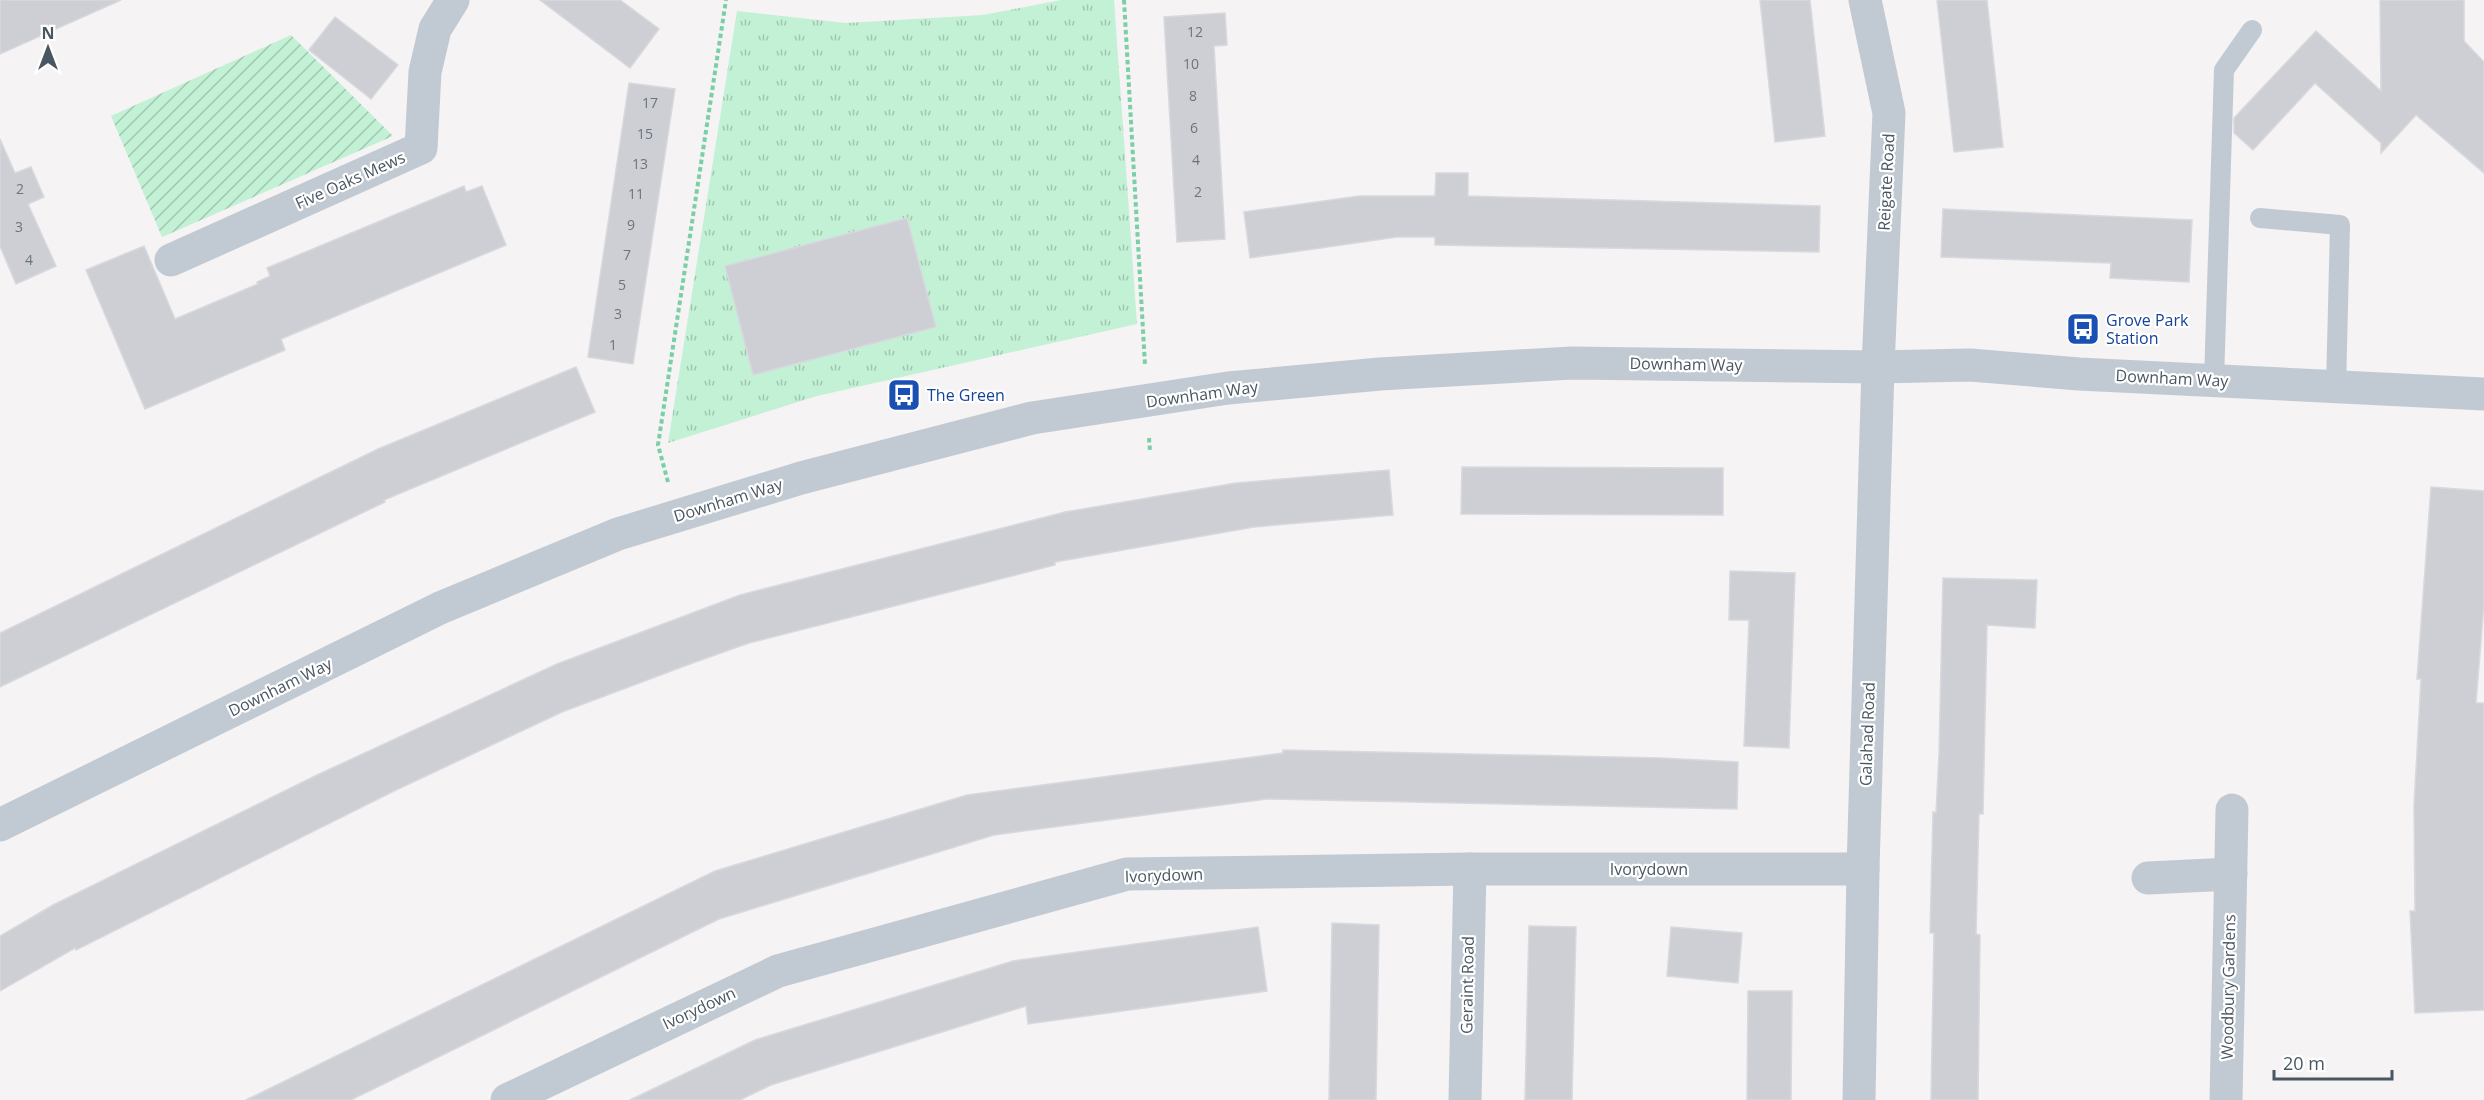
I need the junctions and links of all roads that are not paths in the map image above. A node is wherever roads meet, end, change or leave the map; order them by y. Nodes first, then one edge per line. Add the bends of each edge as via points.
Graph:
1 (453, 0) edge
2 (1865, 0) edge
3 (2252, 30) dead end
4 (2260, 218) dead end
5 (171, 260) dead end
6 (1878, 367) junction
7 (2214, 380) junction
8 (2336, 388) junction
9 (2484, 394) edge
10 (2232, 810) dead end
11 (0, 825) edge
12 (1470, 869) junction
13 (1863, 869) junction
14 (2231, 874) junction
15 (2148, 878) dead end
16 (507, 1100) edge
17 (1465, 1100) edge
18 (1859, 1100) edge
19 (2226, 1100) edge

1 - 5 street, Five Oaks Mews via 435,29 425,72 421,148
2 - 6 street, Reigate Road via 1889,113
3 - 7 lane via 2224,70
4 - 8 lane via 2340,225
6 - 7 street, Downham Way via 1970,365
6 - 11 street, Downham Way via 1572,363 1380,374 1228,388 1032,418 801,478 618,534 440,608
6 - 13 street, Galahad Road
7 - 8 street, Downham Way
8 - 9 street, Downham Way
10 - 14 street, Woodbury Gardens
12 - 13 street, Ivorydown
12 - 16 street, Ivorydown via 1127,874 778,971
12 - 17 street, Geraint Road
13 - 18 street, Galahad Road
14 - 15 street
14 - 19 street, Woodbury Gardens

